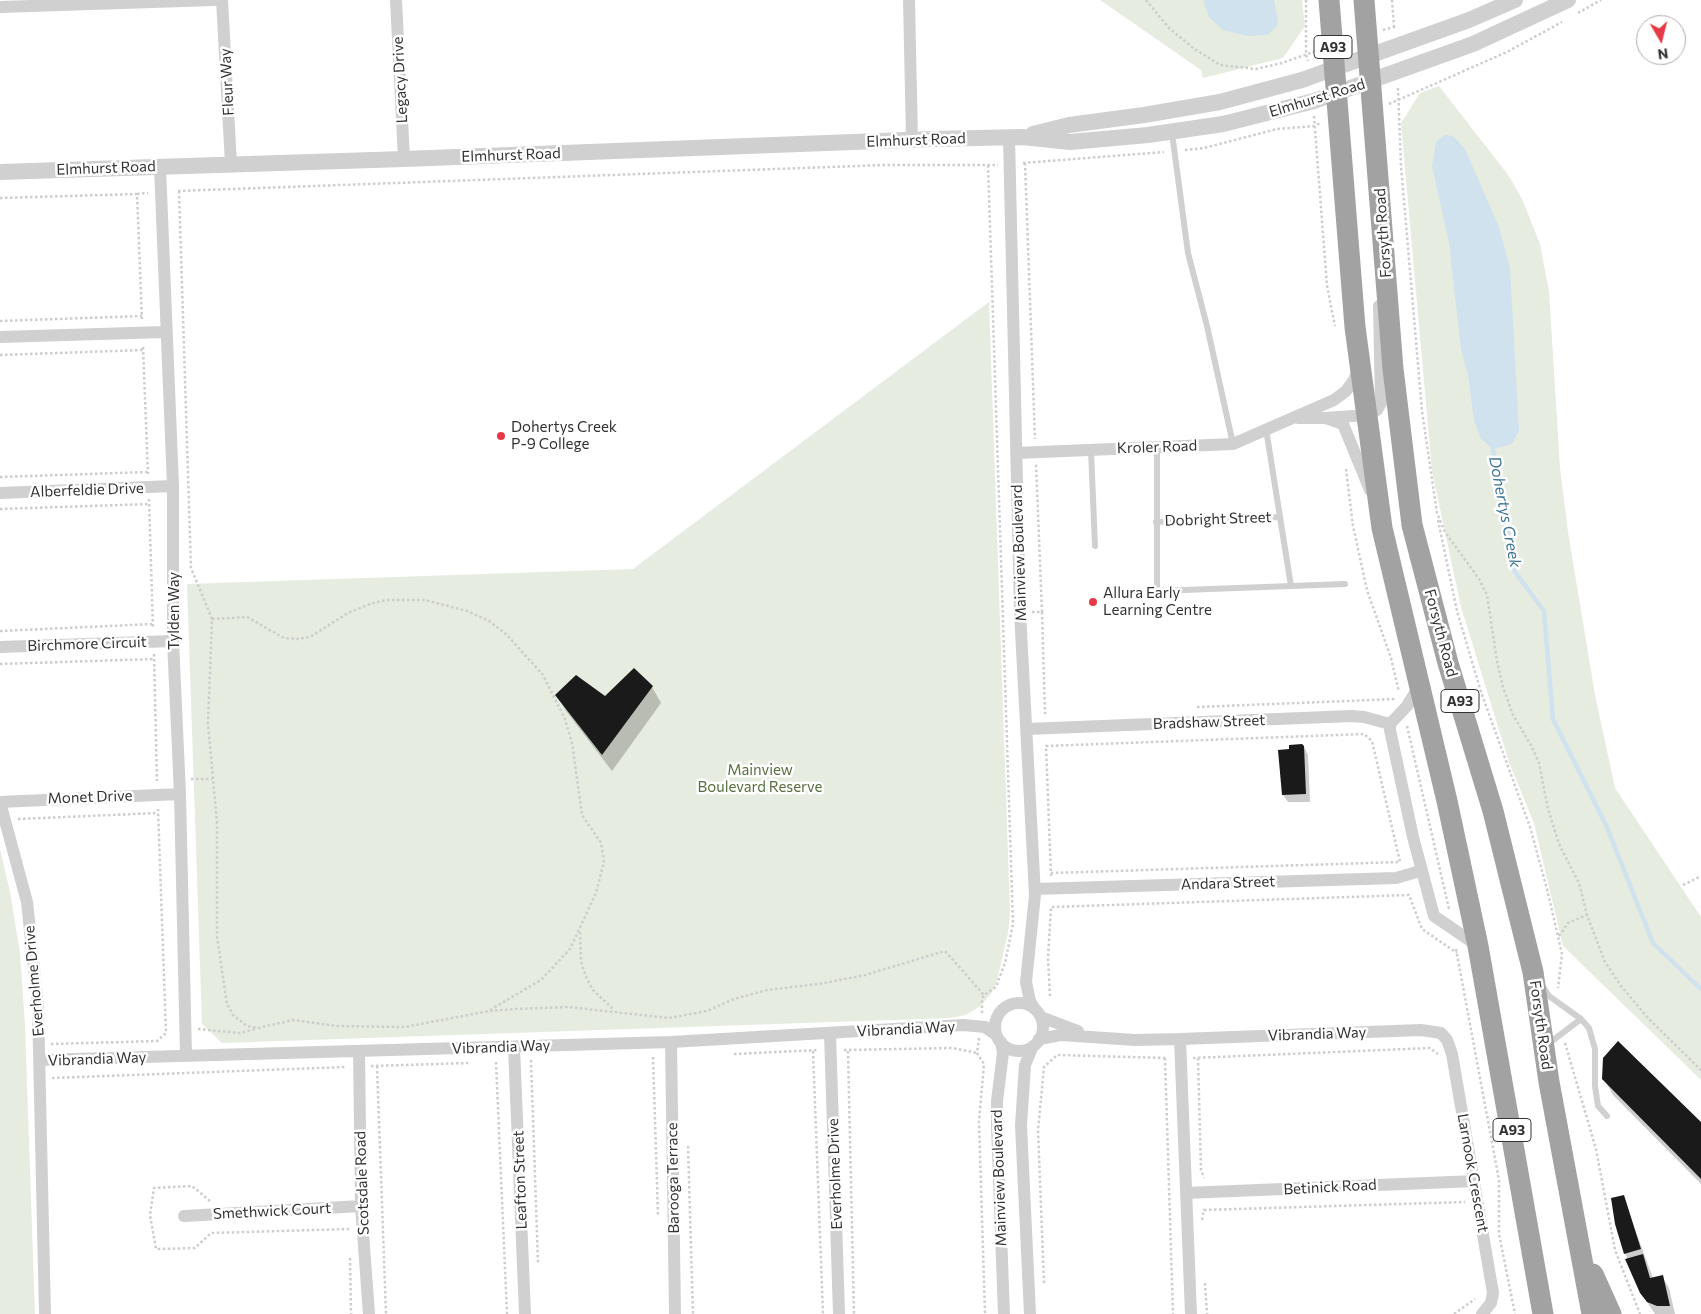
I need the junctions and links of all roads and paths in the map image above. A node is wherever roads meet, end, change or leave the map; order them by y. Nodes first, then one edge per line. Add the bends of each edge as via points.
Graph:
1 (214, 0) edge
2 (222, 0) edge
3 (396, 0) edge
4 (909, 0) edge
5 (1146, 0) edge
6 (1329, 0) edge
7 (1364, 0) edge
8 (1392, 0) edge
9 (1515, 0) edge
10 (1568, 0) edge
11 (0, 7) edge
12 (1394, 27) junction
13 (1366, 36) junction
14 (1333, 46) junction
15 (1395, 48) junction
16 (1369, 57) junction
17 (1334, 70) junction
18 (1397, 73) junction
19 (1370, 82) junction
20 (1336, 93) junction
21 (1172, 131) junction
22 (1015, 137) junction
23 (912, 140) junction
24 (404, 160) junction
25 (1025, 163) dead end
26 (231, 164) junction
27 (988, 165) dead end
28 (160, 166) junction
29 (0, 172) edge
30 (178, 191) dead end
31 (0, 198) edge
32 (1383, 244) junction
33 (142, 316) junction
34 (0, 321) edge
35 (166, 332) junction
36 (142, 333) junction
37 (0, 337) edge
38 (143, 350) junction
39 (0, 355) edge
40 (1359, 364) junction
41 (1366, 415) junction
42 (1293, 418) junction
43 (1326, 418) junction
44 (1266, 429) junction
45 (1233, 444) junction
46 (1157, 447) junction
47 (1091, 450) junction
48 (1036, 452) junction
49 (1016, 453) junction
50 (148, 472) junction
51 (0, 477) edge
52 (173, 486) junction
53 (149, 487) junction
54 (0, 494) edge
55 (149, 504) junction
56 (0, 509) edge
57 (1437, 513) junction
58 (1280, 517) junction
59 (1156, 522) junction
60 (1382, 528) junction
61 (1095, 546) dead end
62 (1345, 584) dead end
63 (1291, 586) junction
64 (1001, 611) junction
65 (1020, 612) junction
66 (1042, 612) junction
67 (212, 619) junction
68 (153, 624) junction
69 (0, 631) edge
70 (153, 641) junction
71 (173, 641) junction
72 (0, 647) edge
73 (154, 659) junction
74 (0, 664) edge
75 (1418, 688) junction
76 (1400, 698) dead end
77 (1193, 707) dead end
78 (1055, 713) dead end
79 (1390, 724) junction
80 (1027, 730) junction
81 (180, 794) junction
82 (158, 795) junction
83 (0, 802) edge
84 (158, 813) junction
85 (6, 820) junction
86 (1420, 871) junction
87 (1051, 873) joint
88 (1701, 876) edge
89 (1683, 885) dead end
90 (1035, 890) junction
91 (1587, 915) junction
92 (580, 931) junction
93 (1558, 937) junction
94 (1478, 946) junction
95 (1457, 953) dead end
96 (1026, 967) junction
97 (1533, 972) junction
98 (1050, 996) dead end
99 (1557, 1002) junction
100 (1003, 1009) junction
101 (488, 1011) junction
102 (615, 1011) junction
103 (1037, 1012) junction
104 (1580, 1019) junction
105 (963, 1026) junction
106 (186, 1028) junction
107 (258, 1028) junction
108 (830, 1033) junction
109 (1441, 1033) joint
110 (1562, 1033) junction
111 (1104, 1037) junction
112 (999, 1038) junction
113 (1180, 1040) junction
114 (671, 1042) junction
115 (1036, 1043) junction
116 (50, 1044) dead end
117 (514, 1047) junction
118 (1544, 1047) junction
119 (813, 1050) junction
120 (831, 1050) junction
121 (848, 1050) junction
122 (359, 1051) junction
123 (724, 1054) dead end
124 (1438, 1054) dead end
125 (186, 1056) junction
126 (671, 1056) junction
127 (1165, 1058) junction
128 (1180, 1058) junction
129 (40, 1060) junction
130 (515, 1060) junction
131 (531, 1060) junction
132 (540, 1060) dead end
133 (488, 1062) dead end
134 (470, 1063) dead end
135 (377, 1066) junction
136 (360, 1067) junction
137 (1701, 1070) edge
138 (52, 1088) dead end
139 (1607, 1116) dead end
140 (688, 1145) dead end
141 (1469, 1181) junction
142 (1186, 1193) junction
143 (361, 1206) junction
144 (1204, 1210) dead end
145 (184, 1216) dead end
146 (659, 1225) dead end
147 (1579, 1241) junction
148 (538, 1265) dead end
149 (1044, 1285) dead end
150 (1478, 1292) dead end
151 (1540, 1308) edge
152 (1515, 1310) dead end
153 (45, 1314) edge
154 (369, 1314) edge
155 (386, 1314) edge
156 (507, 1314) edge
157 (525, 1314) edge
158 (675, 1314) edge
159 (693, 1314) edge
160 (823, 1314) edge
161 (839, 1314) edge
162 (854, 1314) edge
163 (985, 1314) edge
164 (1004, 1314) edge
165 (1030, 1314) edge
166 (1173, 1314) edge
167 (1191, 1314) edge
168 (1454, 1314) edge
169 (1482, 1314) edge
170 (1511, 1314) edge
171 (1592, 1314) edge
172 (1611, 1314) edge
173 (1640, 1314) edge

1 - 11 street
2 - 26 street, Fleur Way
3 - 24 street, Legacy Drive
4 - 23 street
5 - 14 path via 1169,28 1220,65 1256,69
6 - 14 highway, A93
7 - 13 highway, Forsyth Road / A93
8 - 12 path
9 - 15 street, Elmhurst Road
10 - 18 street, Elmhurst Road via 1474,44
12 - 13 path
12 - 15 path
13 - 16 highway, Forsyth Road / A93
14 - 17 highway, A93
15 - 16 street, Elmhurst Road
16 - 17 street, Elmhurst Road
16 - 19 highway, Forsyth Road / A93
17 - 20 highway, A93
17 - 22 street, Elmhurst Road via 1220,102 1069,125
18 - 19 street, Elmhurst Road
18 - 57 path via 1401,166 1422,411
19 - 20 street, Elmhurst Road
19 - 32 highway, Forsyth Road / A93
20 - 21 street, Elmhurst Road via 1224,124
20 - 40 highway, A93
21 - 22 street, Elmhurst Road via 1070,142
21 - 45 lane via 1188,253
22 - 23 street, Elmhurst Road
22 - 49 street, Mainview Boulevard
23 - 24 street, Elmhurst Road
24 - 26 street, Elmhurst Road
25 - 48 path
26 - 28 street, Elmhurst Road
27 - 64 path
28 - 29 street, Elmhurst Road
28 - 35 street, Tylden Way
30 - 67 path via 191,568
31 - 33 path via 137,194
32 - 41 street via 1379,312 1382,395 1377,410
32 - 97 highway, Forsyth Road / A93 via 1393,369 1412,525 1448,663 1493,811
33 - 34 path
33 - 36 path
35 - 36 street
35 - 52 street, Tylden Way
36 - 37 street
36 - 38 path
38 - 39 path
38 - 50 path
40 - 41 highway, A93
40 - 42 street, Kroler Road via 1346,391 1334,400
41 - 43 street
41 - 60 highway, A93
42 - 43 street
42 - 44 street, Kroler Road
43 - 60 street via 1343,424
44 - 45 street, Kroler Road
44 - 58 lane, Dobright Street
45 - 46 street, Kroler Road
46 - 47 street, Kroler Road
46 - 59 lane, Dobright Street via 1159,508
47 - 48 street, Kroler Road
47 - 61 lane
48 - 49 street, Kroler Road
48 - 66 path
49 - 65 street, Mainview Boulevard
50 - 51 path
50 - 53 path
52 - 53 street, Alberfeldie Drive
52 - 71 street, Tylden Way
53 - 54 street, Alberfeldie Drive
53 - 55 path
55 - 56 path
55 - 68 path
57 - 91 path via 1487,595 1503,687 1513,715 1539,763 1559,844 1579,883
57 - 93 path via 1457,611 1481,692 1530,827
58 - 59 lane, Dobright Street
58 - 63 lane, Dobright Street
59 - 63 lane, Dobright Street via 1157,591
60 - 75 highway, A93
62 - 63 lane, Dobright Street
64 - 65 path
64 - 102 path via 1013,924 996,988 984,995 945,951 865,975 767,990 669,1018
65 - 66 path
65 - 80 street, Mainview Boulevard
66 - 78 path via 1045,713
67 - 92 path via 247,617 284,638 297,639 310,637 348,613 370,604 386,600 425,600 467,611 489,621 506,634 543,675 555,696 572,743 582,815 604,851 596,893
67 - 107 path via 208,724 217,824 217,937 227,1004 233,1015 247,1026
68 - 69 path
68 - 70 path
70 - 71 street, Birchmore Circuit
70 - 72 street, Birchmore Circuit
70 - 73 path
71 - 81 street, Tylden Way
73 - 74 path
73 - 82 path
75 - 79 street
75 - 94 highway, A93
76 - 77 path
79 - 80 street, Bradshaw Street via 1352,716
79 - 86 street via 1390,739
80 - 90 street, Mainview Boulevard
81 - 82 street, Monet Drive
81 - 106 street, Tylden Way
82 - 83 street, Monet Drive
82 - 84 path
83 - 85 street, Everholme Drive
84 - 85 path
84 - 116 path via 166,1033 157,1041
85 - 129 street, Everholme Drive via 27,902
86 - 90 street, Andara Street via 1396,878
86 - 94 street via 1434,916
87 - 87 path via 1221,867 1400,862 1372,741 1364,734 1046,746
88 - 89 path
90 - 96 street, Mainview Boulevard
91 - 93 path via 1568,923
91 - 137 path via 1605,962 1621,986 1648,1018
92 - 101 path via 570,949 540,980
92 - 102 path via 581,961 586,977 593,990
93 - 99 path via 1562,954
94 - 151 highway, A93
95 - 98 path via 1422,929 1409,895 1051,907
96 - 100 street, Mainview Boulevard via 1016,994
96 - 103 street, Mainview Boulevard via 1030,1001
97 - 99 lane
97 - 118 highway, Forsyth Road / A93
99 - 104 lane
100 - 103 street via 1020,1003
100 - 105 street, Vibrandia Way
100 - 112 street via 995,1023
101 - 102 path via 568,1007
101 - 107 path via 405,1027 337,1026 298,1020
103 - 111 street, Vibrandia Way via 1062,1026
103 - 115 street via 1043,1026
104 - 110 lane
104 - 139 lane via 1589,1028 1595,1048 1598,1106
105 - 108 street, Vibrandia Way
105 - 112 street, Vibrandia Way via 985,1027
106 - 107 path via 240,1033
106 - 125 street, Tylden Way
108 - 114 street, Vibrandia Way
108 - 120 street, Everholme Drive
109 - 113 street, Vibrandia Way via 1421,1030
109 - 141 street, Larnook Crescent via 1452,1054
110 - 118 lane
110 - 173 path via 1596,1149 1615,1250
111 - 113 street, Vibrandia Way
111 - 115 street, Vibrandia Way via 1061,1035
112 - 115 street via 1016,1050
112 - 164 street, Mainview Boulevard via 1003,1061 996,1126
113 - 128 street
114 - 117 street, Vibrandia Way
114 - 126 street, Barooga Terrace
115 - 165 street, Mainview Boulevard via 1025,1065 1021,1125
117 - 122 street, Vibrandia Way
117 - 130 street, Leafton Street
118 - 147 highway, Forsyth Road / A93
119 - 120 path
119 - 123 path
119 - 160 path
120 - 121 path
120 - 161 street, Everholme Drive
121 - 162 path
121 - 163 path via 953,1048 977,1053 984,1064 978,1121
122 - 125 street, Vibrandia Way
122 - 136 street, Scotsdale Road
124 - 128 path via 1430,1048
125 - 129 street, Vibrandia Way
126 - 146 path via 653,1056
126 - 158 street, Barooga Terrace
127 - 128 path
127 - 149 path via 1057,1055 1044,1067 1038,1130
127 - 166 path
128 - 142 street
129 - 153 street, Everholme Drive
130 - 131 path
130 - 157 street, Leafton Street
131 - 132 path
131 - 148 path
133 - 156 path via 498,1062
134 - 135 path
135 - 136 path
135 - 155 path
136 - 138 path via 52,1078
136 - 143 street, Scotsdale Road
140 - 159 path
141 - 142 street, Betinick Road
141 - 144 path via 1466,1202
141 - 169 street, Larnook Crescent via 1493,1293 1491,1303
142 - 167 street
143 - 145 street, Smethwick Court
143 - 154 street, Scotsdale Road
147 - 171 highway, Forsyth Road / A93
147 - 172 highway
150 - 168 path via 1476,1298
152 - 170 path

